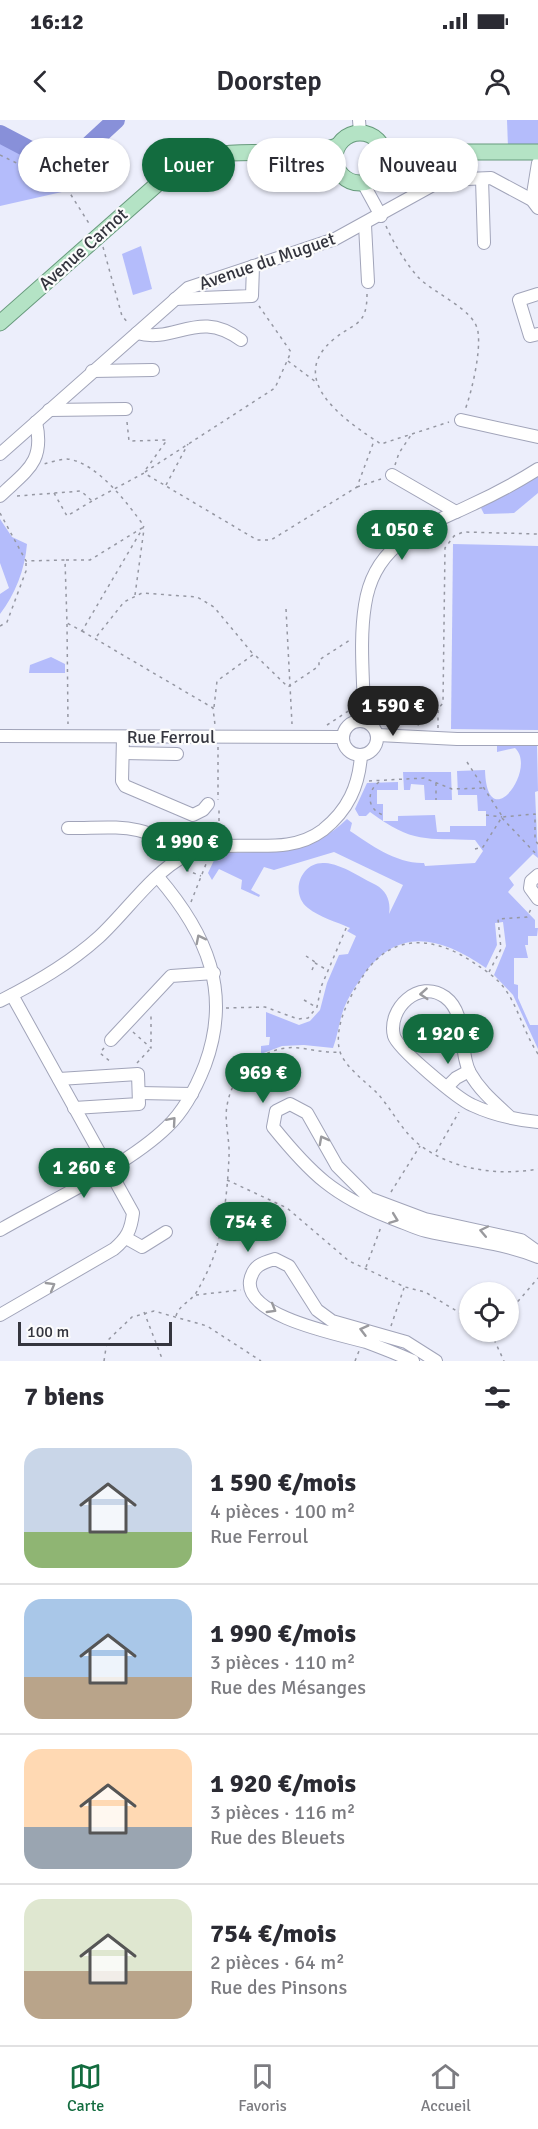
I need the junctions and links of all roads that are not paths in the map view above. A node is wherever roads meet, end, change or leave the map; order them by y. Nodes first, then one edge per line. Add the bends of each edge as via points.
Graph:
1 (359, 126) edge
2 (344, 138) edge
3 (375, 138) edge
4 (538, 152) edge
5 (247, 153) edge
6 (478, 153) edge
7 (538, 163) edge
8 (482, 179) junction
9 (368, 192) edge
10 (535, 204) edge
11 (381, 216) junction
12 (364, 225) junction
13 (484, 243) dead end
14 (253, 266) junction
15 (368, 282) road end
16 (538, 294) edge
17 (175, 299) junction
18 (0, 323) edge
19 (137, 333) junction
20 (538, 334) edge
21 (241, 340) dead end
22 (153, 370) dead end
23 (92, 371) junction
24 (126, 409) road end
25 (49, 410) junction
26 (461, 420) road end
27 (36, 422) junction
28 (538, 437) edge
29 (0, 454) edge
30 (538, 469) edge
31 (392, 476) road end
32 (5, 496) edge
33 (456, 512) junction
34 (364, 713) junction
35 (378, 735) junction
36 (0, 736) edge
37 (123, 737) junction
38 (343, 737) junction
39 (538, 739) edge
40 (123, 753) junction
41 (177, 754) dead end
42 (361, 755) junction
43 (208, 804) dead end
44 (68, 828) dead end
45 (186, 855) junction
46 (538, 875) edge
47 (158, 877) junction
48 (537, 899) edge
49 (214, 973) junction
50 (12, 995) junction
51 (0, 1001) edge
52 (111, 1040) road end
53 (469, 1071) junction
54 (59, 1079) junction
55 (447, 1087) junction
56 (139, 1093) junction
57 (192, 1094) junction
58 (75, 1108) junction
59 (510, 1117) junction
60 (538, 1122) edge
61 (109, 1168) junction
62 (352, 1181) junction
63 (344, 1197) junction
64 (366, 1202) junction
65 (385, 1210) junction
66 (0, 1230) edge
67 (166, 1232) dead end
68 (126, 1238) junction
69 (538, 1252) edge
70 (538, 1257) edge
71 (0, 1315) edge
72 (330, 1328) junction
73 (391, 1342) junction
74 (413, 1361) edge
75 (436, 1361) edge

1 - 2 main road
1 - 3 main road
4 - 6 main road
5 - 18 main road, Avenue Carnot via 221,154 182,166 163,179
7 - 10 street
8 - 10 street, Avenue du Muguet via 491,178
8 - 11 street, Avenue du Muguet via 442,180
8 - 13 street
9 - 11 street
11 - 12 street, Avenue du Muguet
12 - 14 street, Avenue du Muguet via 335,239
12 - 15 street
14 - 17 street, Avenue du Muguet via 188,288
14 - 17 street via 252,296
16 - 20 street via 519,300 530,336
17 - 19 street, Avenue du Muguet
19 - 21 street via 148,336 198,325 219,327
19 - 23 street, Avenue du Muguet
22 - 23 street
23 - 25 street, Avenue du Muguet
24 - 25 street
25 - 27 street, Avenue du Muguet
26 - 28 street
27 - 29 street, Avenue du Muguet
27 - 32 street via 41,443 31,466
30 - 33 street
31 - 33 street
33 - 34 street via 412,532 386,555 370,580 364,606
34 - 35 street
34 - 38 street via 348,726
35 - 39 street
35 - 42 street via 373,750
36 - 37 street, Rue Ferroul
37 - 38 street, Rue Ferroul via 220,732
37 - 40 street
38 - 42 street via 346,748
40 - 41 street
40 - 43 street via 125,786 193,815
42 - 45 street via 359,779 345,809 322,831 282,847 214,846
44 - 45 street via 131,828 154,834
45 - 47 street
46 - 48 street via 530,885
49 -> 47 street via 189,918
47 - 50 street via 99,936 59,969
49 - 52 street via 171,976
49 - 57 street via 215,1027 208,1057
50 - 51 street
50 - 54 street
53 - 55 street
53 -> 55 street via 454,1008 444,996 429,992 411,995 399,1006 393,1020 394,1038
53 - 59 street via 484,1094
54 - 56 street via 138,1074
54 - 58 street
55 - 59 street via 471,1105
56 - 57 street
56 - 58 street via 140,1104
61 -> 57 street via 167,1127
58 - 61 street
59 - 60 street
61 - 66 street
61 - 68 street via 133,1213
62 - 63 street
62 -> 63 street via 337,1166 307,1113 290,1104 276,1111 273,1127 321,1181
62 - 64 street
63 - 64 street
64 - 65 street
69 -> 65 street via 521,1240
65 -> 70 street via 425,1231 513,1247
67 - 68 street via 142,1247
71 -> 68 street via 114,1249
72 -> 72 street via 289,1266 275,1259 260,1263 252,1271 251,1288 271,1310
72 - 73 street
73 - 74 street
73 - 75 street via 406,1342

